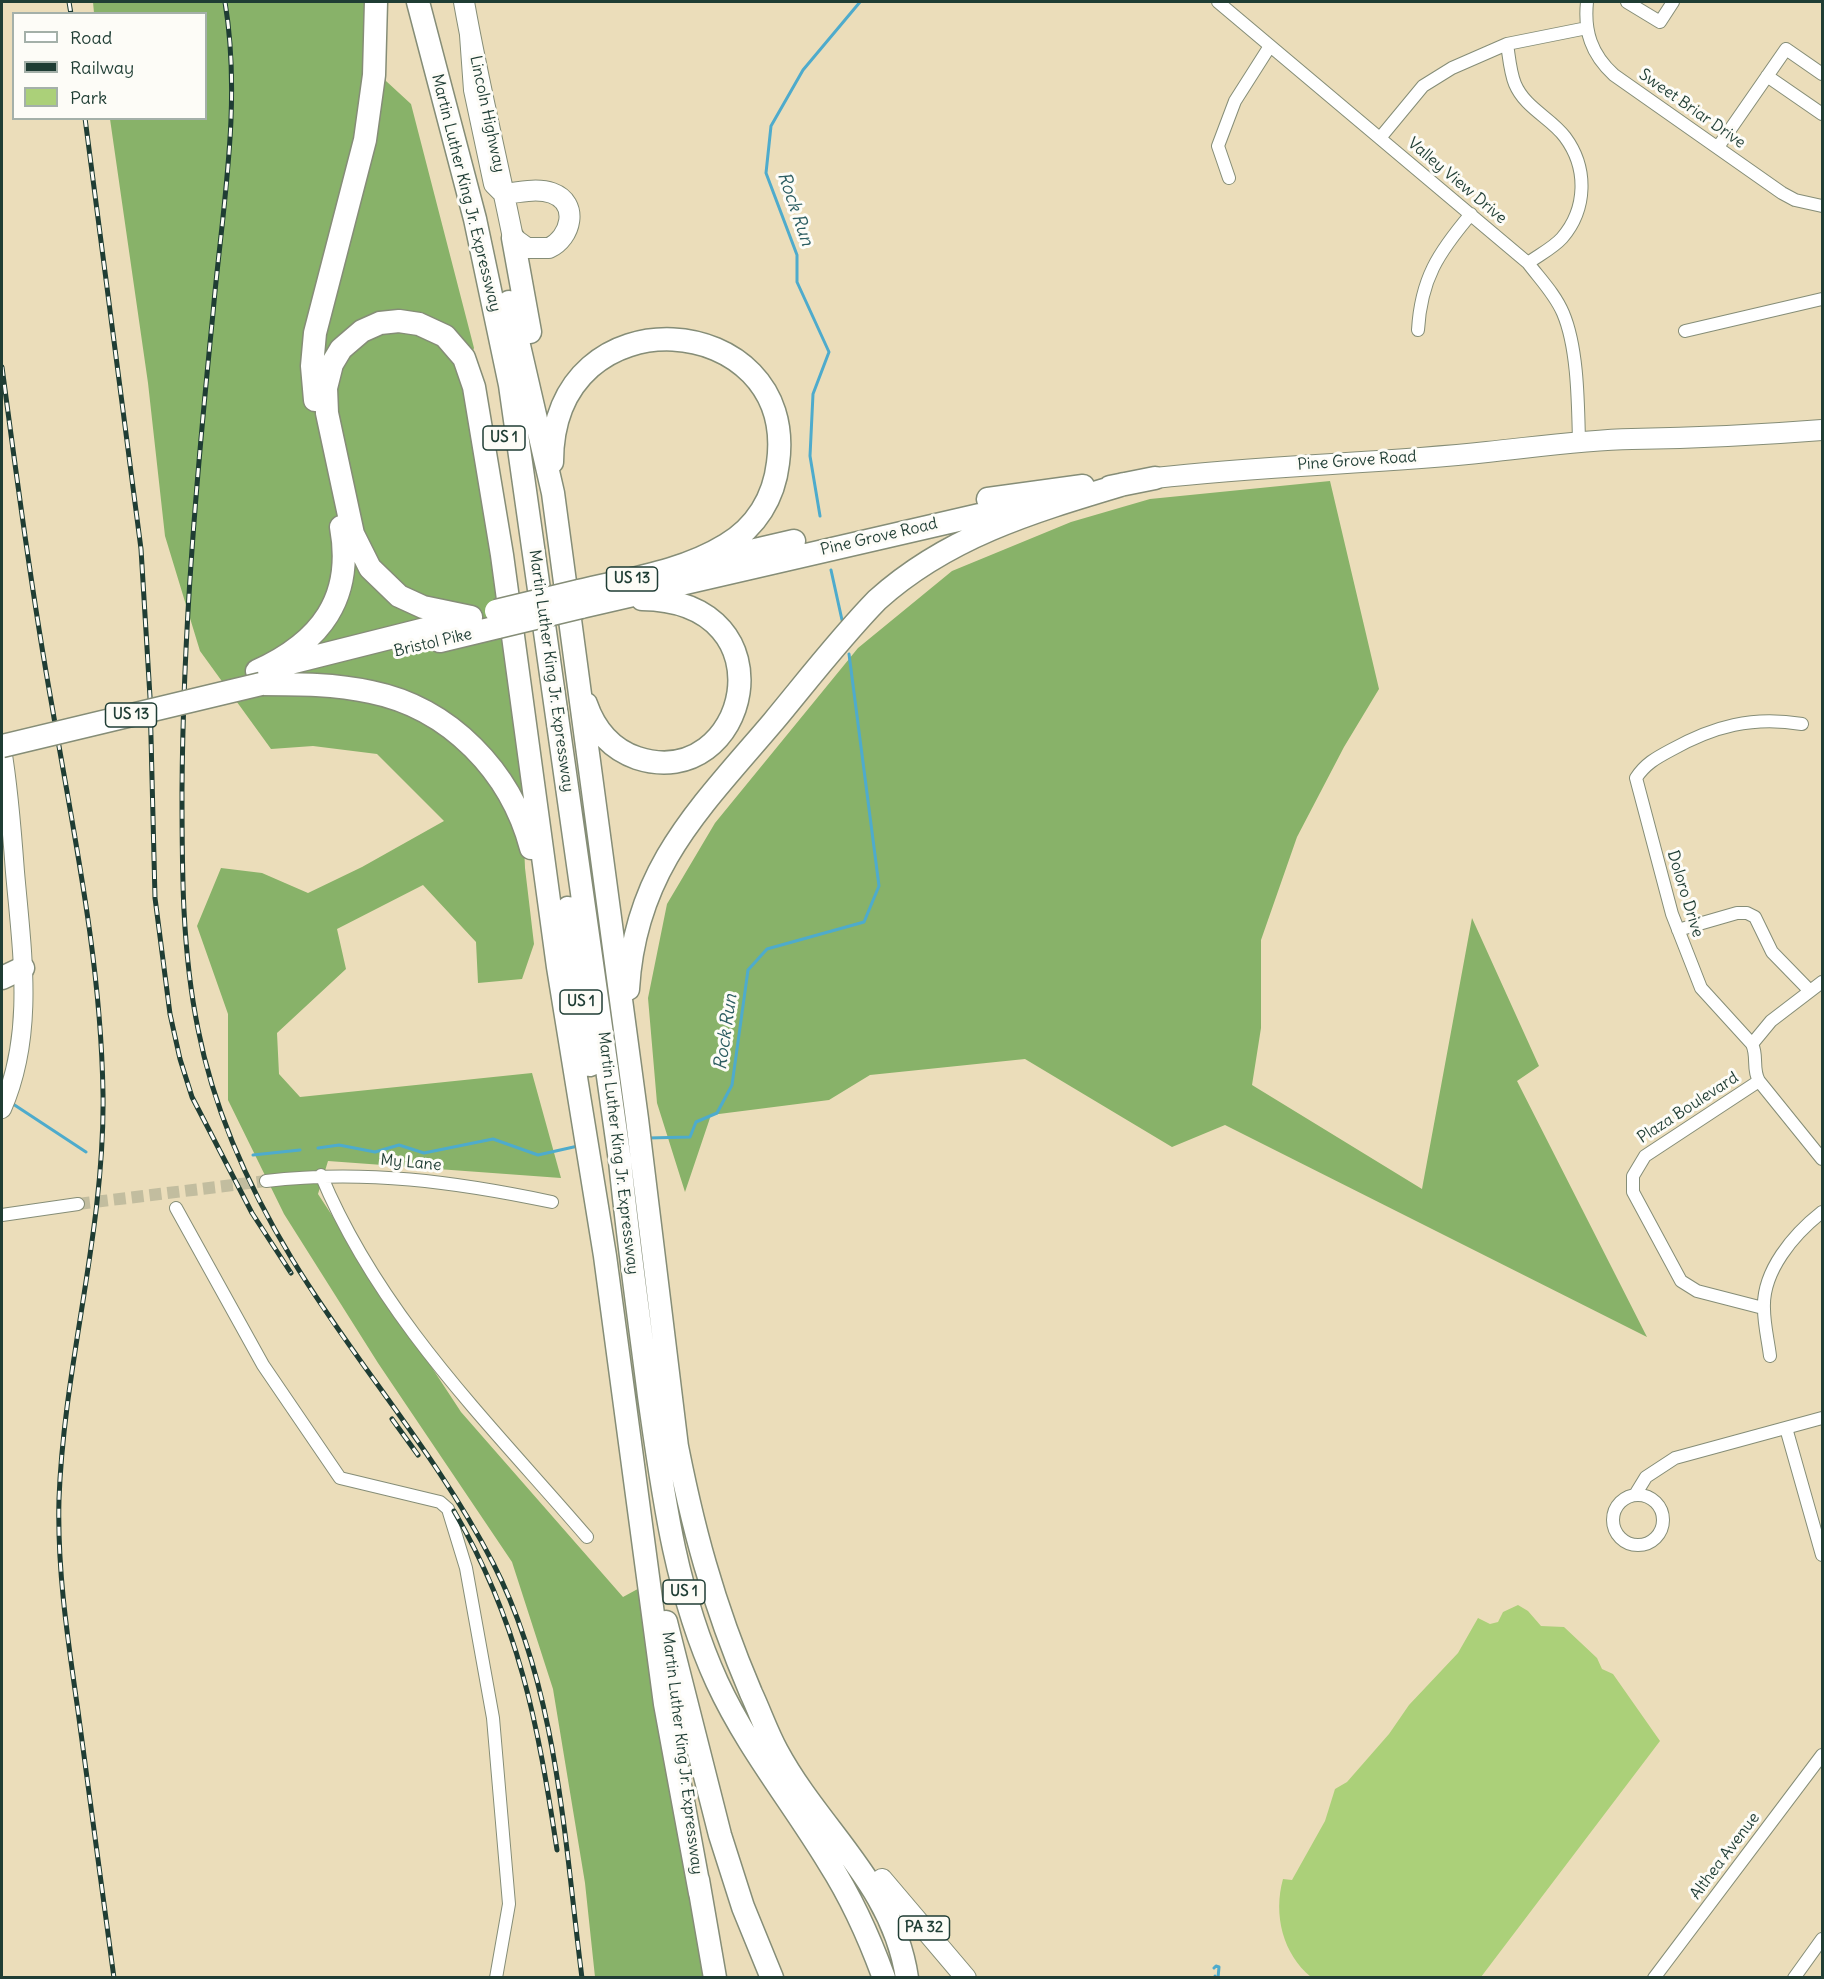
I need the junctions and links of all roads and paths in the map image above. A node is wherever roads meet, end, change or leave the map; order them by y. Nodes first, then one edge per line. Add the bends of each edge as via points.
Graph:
1 (376, 2) edge
2 (403, 2) edge
3 (418, 2) edge
4 (464, 2) edge
5 (1218, 2) edge
6 (1587, 2) edge
7 (1627, 2) edge
8 (1673, 2) edge
9 (1587, 28) junction
10 (1507, 44) junction
11 (1270, 46) junction
12 (1822, 74) edge
13 (1767, 76) junction
14 (439, 80) junction
15 (1822, 114) edge
16 (1380, 138) junction
17 (1718, 147) junction
18 (1229, 178) dead end
19 (504, 194) junction
20 (1822, 206) edge
21 (1471, 214) junction
22 (513, 238) junction
23 (1528, 263) junction
24 (1822, 298) edge
25 (1418, 330) dead end
26 (1685, 331) dead end
27 (1822, 430) edge
28 (1675, 440) junction
29 (1579, 442) junction
30 (543, 444) junction
31 (1487, 452) junction
32 (1155, 478) junction
33 (1124, 484) junction
34 (552, 493) junction
35 (685, 566) junction
36 (580, 599) junction
37 (605, 602) junction
38 (471, 617) junction
39 (497, 619) junction
40 (259, 677) junction
41 (578, 683) junction
42 (1802, 724) dead end
43 (2, 732) edge
44 (2, 747) edge
45 (1678, 930) junction
46 (2, 961) edge
47 (558, 966) junction
48 (23, 968) junction
49 (2, 978) edge
50 (1822, 982) edge
51 (1810, 991) junction
52 (1752, 1044) junction
53 (629, 1065) junction
54 (1760, 1081) junction
55 (2, 1109) edge
56 (611, 1119) junction
57 (1822, 1159) edge
58 (617, 1161) junction
59 (321, 1175) junction
60 (266, 1181) tunnel mouth
61 (552, 1202) dead end
62 (78, 1204) tunnel mouth
63 (176, 1208) dead end
64 (1822, 1212) edge
65 (2, 1215) edge
66 (1763, 1308) junction
67 (1770, 1356) dead end
68 (1822, 1418) edge
69 (1786, 1428) junction
70 (1635, 1495) junction
71 (587, 1537) dead end
72 (1822, 1555) edge
73 (666, 1622) junction
74 (751, 1692) junction
75 (1822, 1755) edge
76 (882, 1879) joint
77 (700, 1893) junction
78 (1822, 1939) edge
79 (496, 1977) edge
80 (715, 1977) edge
81 (772, 1977) edge
82 (884, 1977) edge
83 (907, 1977) edge
84 (966, 1977) edge
85 (1654, 1977) edge
86 (1794, 1977) edge

1 - 40 highway via 375,65 365,140 317,315 313,351 315,398 342,531 344,569 338,594 321,625
2 - 56 highway, Martin Luther King Jr. Expressway / US 1 via 463,233 495,387
3 - 14 highway, Martin Luther King Jr. Expressway / US 1
4 - 19 main road, Lincoln Highway
5 - 11 street, Valley View Drive
6 - 9 street, Sweet Briar Drive
7 - 8 street via 1660,22
9 - 10 street
9 - 17 street, Sweet Briar Drive via 1593,49 1614,75
10 - 16 street via 1452,68 1423,86
10 - 23 street via 1515,85 1530,105 1565,137 1581,167 1582,194 1572,224 1560,240
11 - 16 street, Valley View Drive
11 - 18 street via 1235,102 1218,146
12 - 13 street via 1786,49
13 - 15 street
13 - 17 street
14 - 30 highway via 495,247
14 - 56 highway, Martin Luther King Jr. Expressway / US 1 via 485,263 510,385
16 - 21 street, Valley View Drive
17 - 20 street, Sweet Briar Drive via 1782,193
19 - 22 main road, Lincoln Highway
19 - 22 main road via 552,193 564,202 570,215 565,235 549,248 527,248
21 - 23 street, Valley View Drive
21 - 25 street via 1432,267 1420,302
22 - 30 highway via 542,411
23 - 29 street, Valley View Drive via 1555,298 1566,322
24 - 26 street
27 - 28 main road, Pine Grove Road
28 - 29 main road, Pine Grove Road
28 - 31 main road, Pine Grove Road via 1621,448
29 - 31 main road, Pine Grove Road
30 - 34 highway
31 - 32 main road, Pine Grove Road via 1254,467
32 - 33 highway, Pine Grove Road
32 - 35 highway, Pine Grove Road via 956,505
33 - 37 highway, Pine Grove Road
33 - 53 highway via 1021,516 966,538 909,574 856,622 690,820 652,881 630,958
34 - 35 highway via 552,451 561,413 573,388 591,367 625,346 650,339 686,340 723,353 745,369 768,401 778,437 777,472 765,507 749,526 728,544
34 - 41 highway
35 - 36 highway, US 13
36 - 37 highway, Bristol Pike / US 13
36 - 39 highway, Bristol Pike / US 13, bridge
37 - 41 highway via 670,601 694,608 712,620 726,634 736,655 737,703 729,723 709,746 679,760 648,761 620,751 605,739 593,722
38 - 39 highway, US 13
38 - 40 highway, US 13
38 - 47 highway via 423,607 399,596 370,568 353,534 327,413 326,388 332,364 341,349 362,331 380,323 409,322 436,331 459,350 472,377 500,544
39 - 40 highway, Bristol Pike / US 13
40 - 43 highway, US 13
40 - 44 highway, US 13, bridge
40 - 47 highway via 373,692 421,710 464,739 500,778 523,823
41 - 53 highway
42 - 45 street, Doloro Drive via 1773,721 1715,728 1645,764 1636,778
44 - 48 main road
45 - 51 street via 1747,913 1755,917 1772,952
45 - 52 street, Doloro Drive via 1701,988
46 - 48 highway
47 - 56 highway
48 - 49 highway
48 - 55 main road via 22,1037
50 - 51 street
51 - 52 street via 1771,1022
52 - 54 street
53 - 56 highway
54 - 57 street
54 - 66 street, Plaza Boulevard via 1645,1156 1636,1166 1632,1186 1681,1281 1697,1291
56 - 58 highway
56 - 58 highway
58 - 73 highway, Martin Luther King Jr. Expressway / US 1 via 627,1356
58 - 74 highway via 637,1230 689,1509 708,1582
58 - 77 highway via 665,1704
58 - 82 highway, Martin Luther King Jr. Expressway / US 1 via 664,1506 688,1608 739,1726 843,1886
59 - 60 street, My Lane
59 - 61 street, My Lane via 425,1180
59 - 71 street via 352,1236 412,1334
62 - 65 street
63 - 79 street via 263,1365 340,1478 440,1502 448,1509 466,1568 492,1718 509,1904
64 - 66 street via 1782,1255
66 - 67 street
68 - 69 street
69 - 70 street via 1675,1458 1646,1477
69 - 72 street
70 - 70 street via 1649,1497 1663,1517 1659,1534 1645,1545 1625,1542 1614,1529 1618,1505
73 - 77 highway, Martin Luther King Jr. Expressway / US 1
73 - 81 highway via 720,1835 743,1907
74 - 76 highway via 815,1793
74 - 83 highway via 776,1751 883,1902 898,1937
75 - 85 street, Althea Avenue
76 - 84 main road, PA 32
77 - 80 highway, Martin Luther King Jr. Expressway / US 1
78 - 86 street

